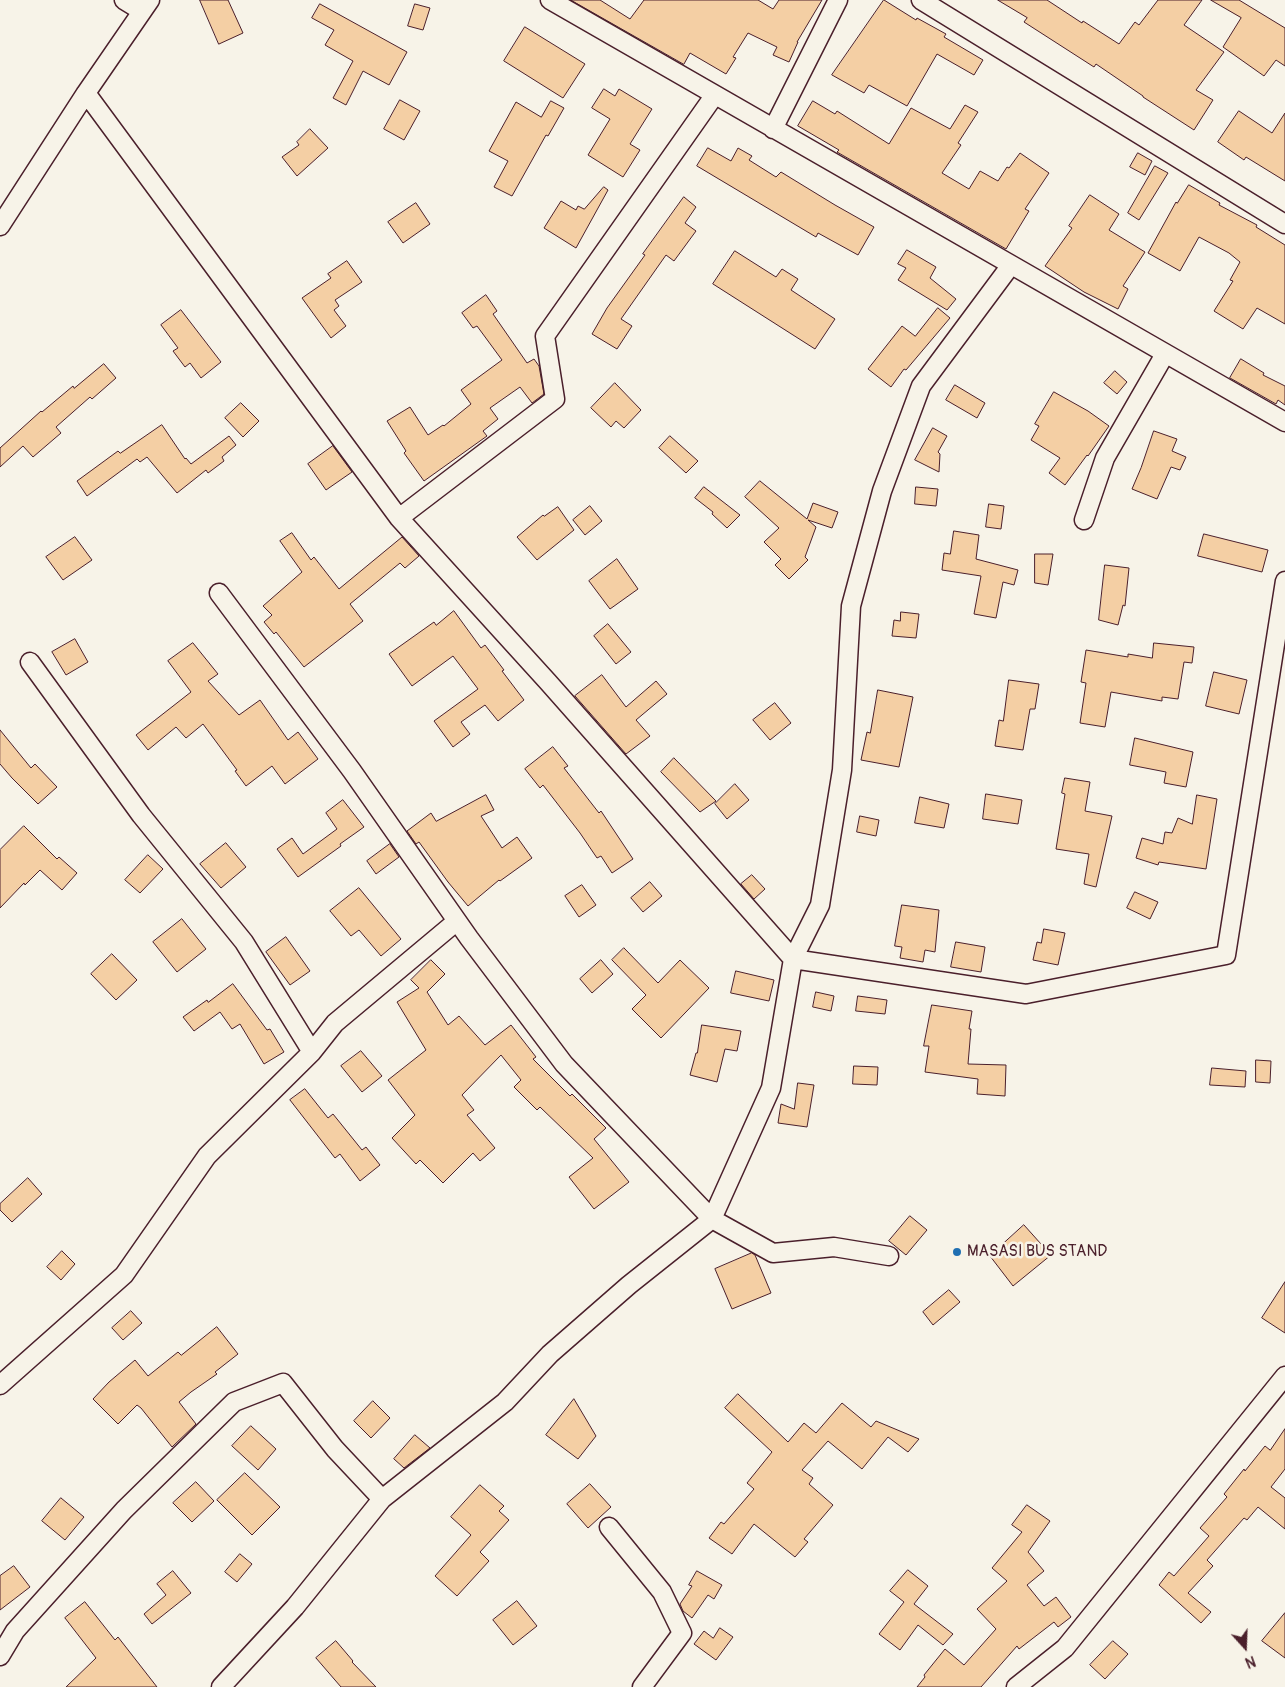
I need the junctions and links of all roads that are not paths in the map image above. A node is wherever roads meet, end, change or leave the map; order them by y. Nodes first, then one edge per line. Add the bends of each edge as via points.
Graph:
1 (124, 0) edge
2 (550, 0) edge
3 (838, 0) edge
4 (929, 2) edge
5 (146, 6) edge
6 (86, 92) junction
7 (714, 96) junction
8 (773, 129) junction
9 (1285, 224) edge
10 (0, 226) edge
11 (1010, 265) junction
12 (1165, 354) junction
13 (1285, 422) edge
14 (399, 518) junction
15 (1084, 520) dead end
16 (1285, 581) edge
17 (219, 593) dead end
18 (30, 662) dead end
19 (458, 921) junction
20 (793, 958) junction
21 (312, 1052) junction
22 (712, 1219) junction
23 (890, 1256) dead end
24 (1285, 1376) edge
25 (0, 1385) edge
26 (382, 1499) junction
27 (609, 1527) dead end
28 (0, 1656) edge
29 (221, 1687) edge
30 (642, 1687) edge
31 (1016, 1687) edge

1 - 5 street
2 - 7 street
3 - 8 street
4 - 9 street
5 - 6 street
6 - 10 street
6 - 14 street
7 - 8 street
7 - 14 street via 545,336 554,399
8 - 11 street
11 - 12 street
11 - 20 street via 921,386 882,490 852,606 842,770 820,905
12 - 13 street
12 - 15 street via 1104,458
14 - 20 street
16 - 20 street via 1226,955 1026,994
17 - 19 street via 352,771
18 - 21 street via 141,815 244,942
19 - 21 street via 335,1023
19 - 22 street via 564,1064
20 - 22 street via 771,1088
21 - 25 street via 207,1156 124,1275
22 - 23 street via 773,1253 834,1247
22 - 26 street via 629,1284 550,1354 505,1402
24 - 31 street via 1065,1648
26 - 28 street via 335,1450 283,1383 234,1402 124,1510 16,1630
26 - 29 street via 296,1607
27 - 30 street via 662,1592 682,1632

